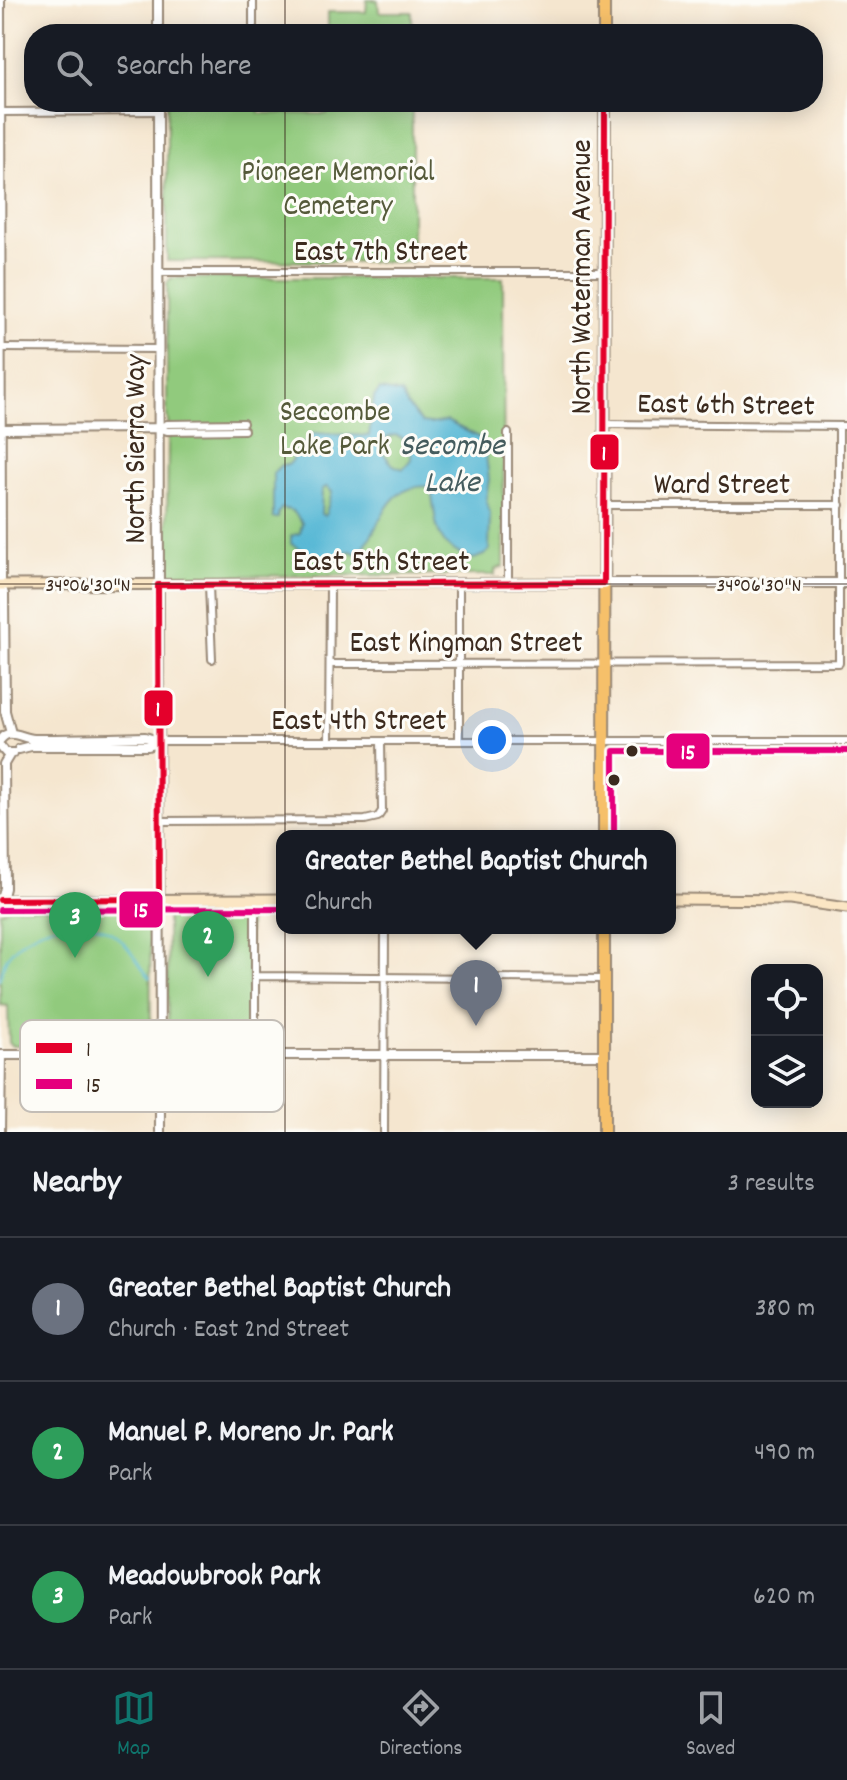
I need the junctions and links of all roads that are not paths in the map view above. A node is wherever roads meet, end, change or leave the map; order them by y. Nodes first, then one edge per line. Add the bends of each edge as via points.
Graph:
1 (0, 0) edge
2 (158, 0) edge
3 (253, 0) edge
4 (604, 0) edge
5 (158, 24) edge
6 (253, 24) edge
7 (604, 24) edge
8 (24, 111) edge
9 (0, 112) edge
10 (158, 112) edge
11 (605, 112) edge
12 (0, 270) edge
13 (158, 272) junction
14 (604, 272) junction
15 (1, 348) edge
16 (158, 349) junction
17 (604, 424) junction
18 (843, 426) edge
19 (244, 427) dead end
20 (158, 428) junction
21 (1, 429) edge
22 (508, 433) dead end
23 (604, 505) junction
24 (840, 505) junction
25 (604, 583) junction
26 (843, 583) edge
27 (459, 584) junction
28 (508, 584) junction
29 (158, 585) junction
30 (209, 585) junction
31 (330, 585) junction
32 (0, 586) edge
33 (212, 659) dead end
34 (604, 662) junction
35 (459, 663) junction
36 (330, 664) junction
37 (0, 725) edge
38 (158, 741) junction
39 (329, 741) junction
40 (381, 741) junction
41 (459, 741) junction
42 (604, 741) junction
43 (847, 741) edge
44 (5, 744) edge
45 (159, 821) junction
46 (604, 830) edge
47 (1, 898) edge
48 (159, 899) junction
49 (255, 899) junction
50 (276, 899) edge
51 (676, 899) edge
52 (847, 908) edge
53 (385, 934) edge
54 (604, 934) edge
55 (256, 976) junction
56 (386, 976) junction
57 (604, 979) junction
58 (159, 1020) edge
59 (255, 1020) edge
60 (1, 1055) edge
61 (604, 1055) junction
62 (284, 1056) edge
63 (385, 1056) junction
64 (160, 1112) edge
65 (1, 1132) edge
66 (160, 1132) edge
67 (384, 1132) edge
68 (604, 1132) edge

1 - 9 street
2 - 5 street
3 - 6 street
4 - 7 main road
8 - 9 street
9 - 12 street
10 - 13 street, North Sierra Way
11 - 14 main road, North Waterman Avenue
12 - 15 street
13 - 14 street, East 7th Street
13 - 16 street, North Sierra Way
14 - 17 main road, North Waterman Avenue
15 - 16 street
15 - 21 street
16 - 20 street, North Sierra Way
17 - 18 street, East 6th Street
17 - 23 main road, North Waterman Avenue
18 - 24 street
19 - 20 street
20 - 21 street
20 - 29 street, North Sierra Way
21 - 32 street
22 - 28 street
23 - 24 street, Ward Street
23 - 25 main road, North Waterman Avenue
24 - 26 street
25 - 26 street
25 - 28 main road, East 5th Street
25 - 34 main road, North Waterman Avenue
26 - 34 street, East Kingman Street via 839,663
27 - 28 main road, East 5th Street
27 - 31 main road, East 5th Street
27 - 35 street
29 - 30 main road, East 5th Street
29 - 32 main road, East 5th Street
29 - 38 street, North Sierra Way
30 - 31 main road, East 5th Street
30 - 33 street
31 - 36 street
32 - 44 street
34 - 35 street, East Kingman Street
34 - 42 main road, North Waterman Avenue
35 - 36 street, East Kingman Street
35 - 41 street
36 - 39 street
37 - 44 street
38 - 39 street, East 4th Street
38 - 44 street via 145,737
38 - 44 street via 148,746 19,749
38 - 45 street, North Sierra Way
39 - 40 street, East 4th Street
40 - 41 street, East 4th Street
40 - 45 street via 382,811 370,820
41 - 42 street, East 4th Street
42 - 43 street, East 4th Street
42 - 46 main road, North Waterman Avenue
44 - 47 street
45 - 48 street, North Sierra Way
47 - 48 main road
48 - 49 main road
48 - 58 street, North Sierra Way
49 - 50 main road
49 - 55 street
51 - 52 main road via 790,900
53 - 56 street
54 - 57 main road
55 - 56 street
55 - 59 street
56 - 57 street
56 - 63 street
57 - 61 main road
60 - 65 street
61 - 63 street
61 - 68 main road
62 - 63 street
63 - 67 street
64 - 66 street, North Sierra Way

